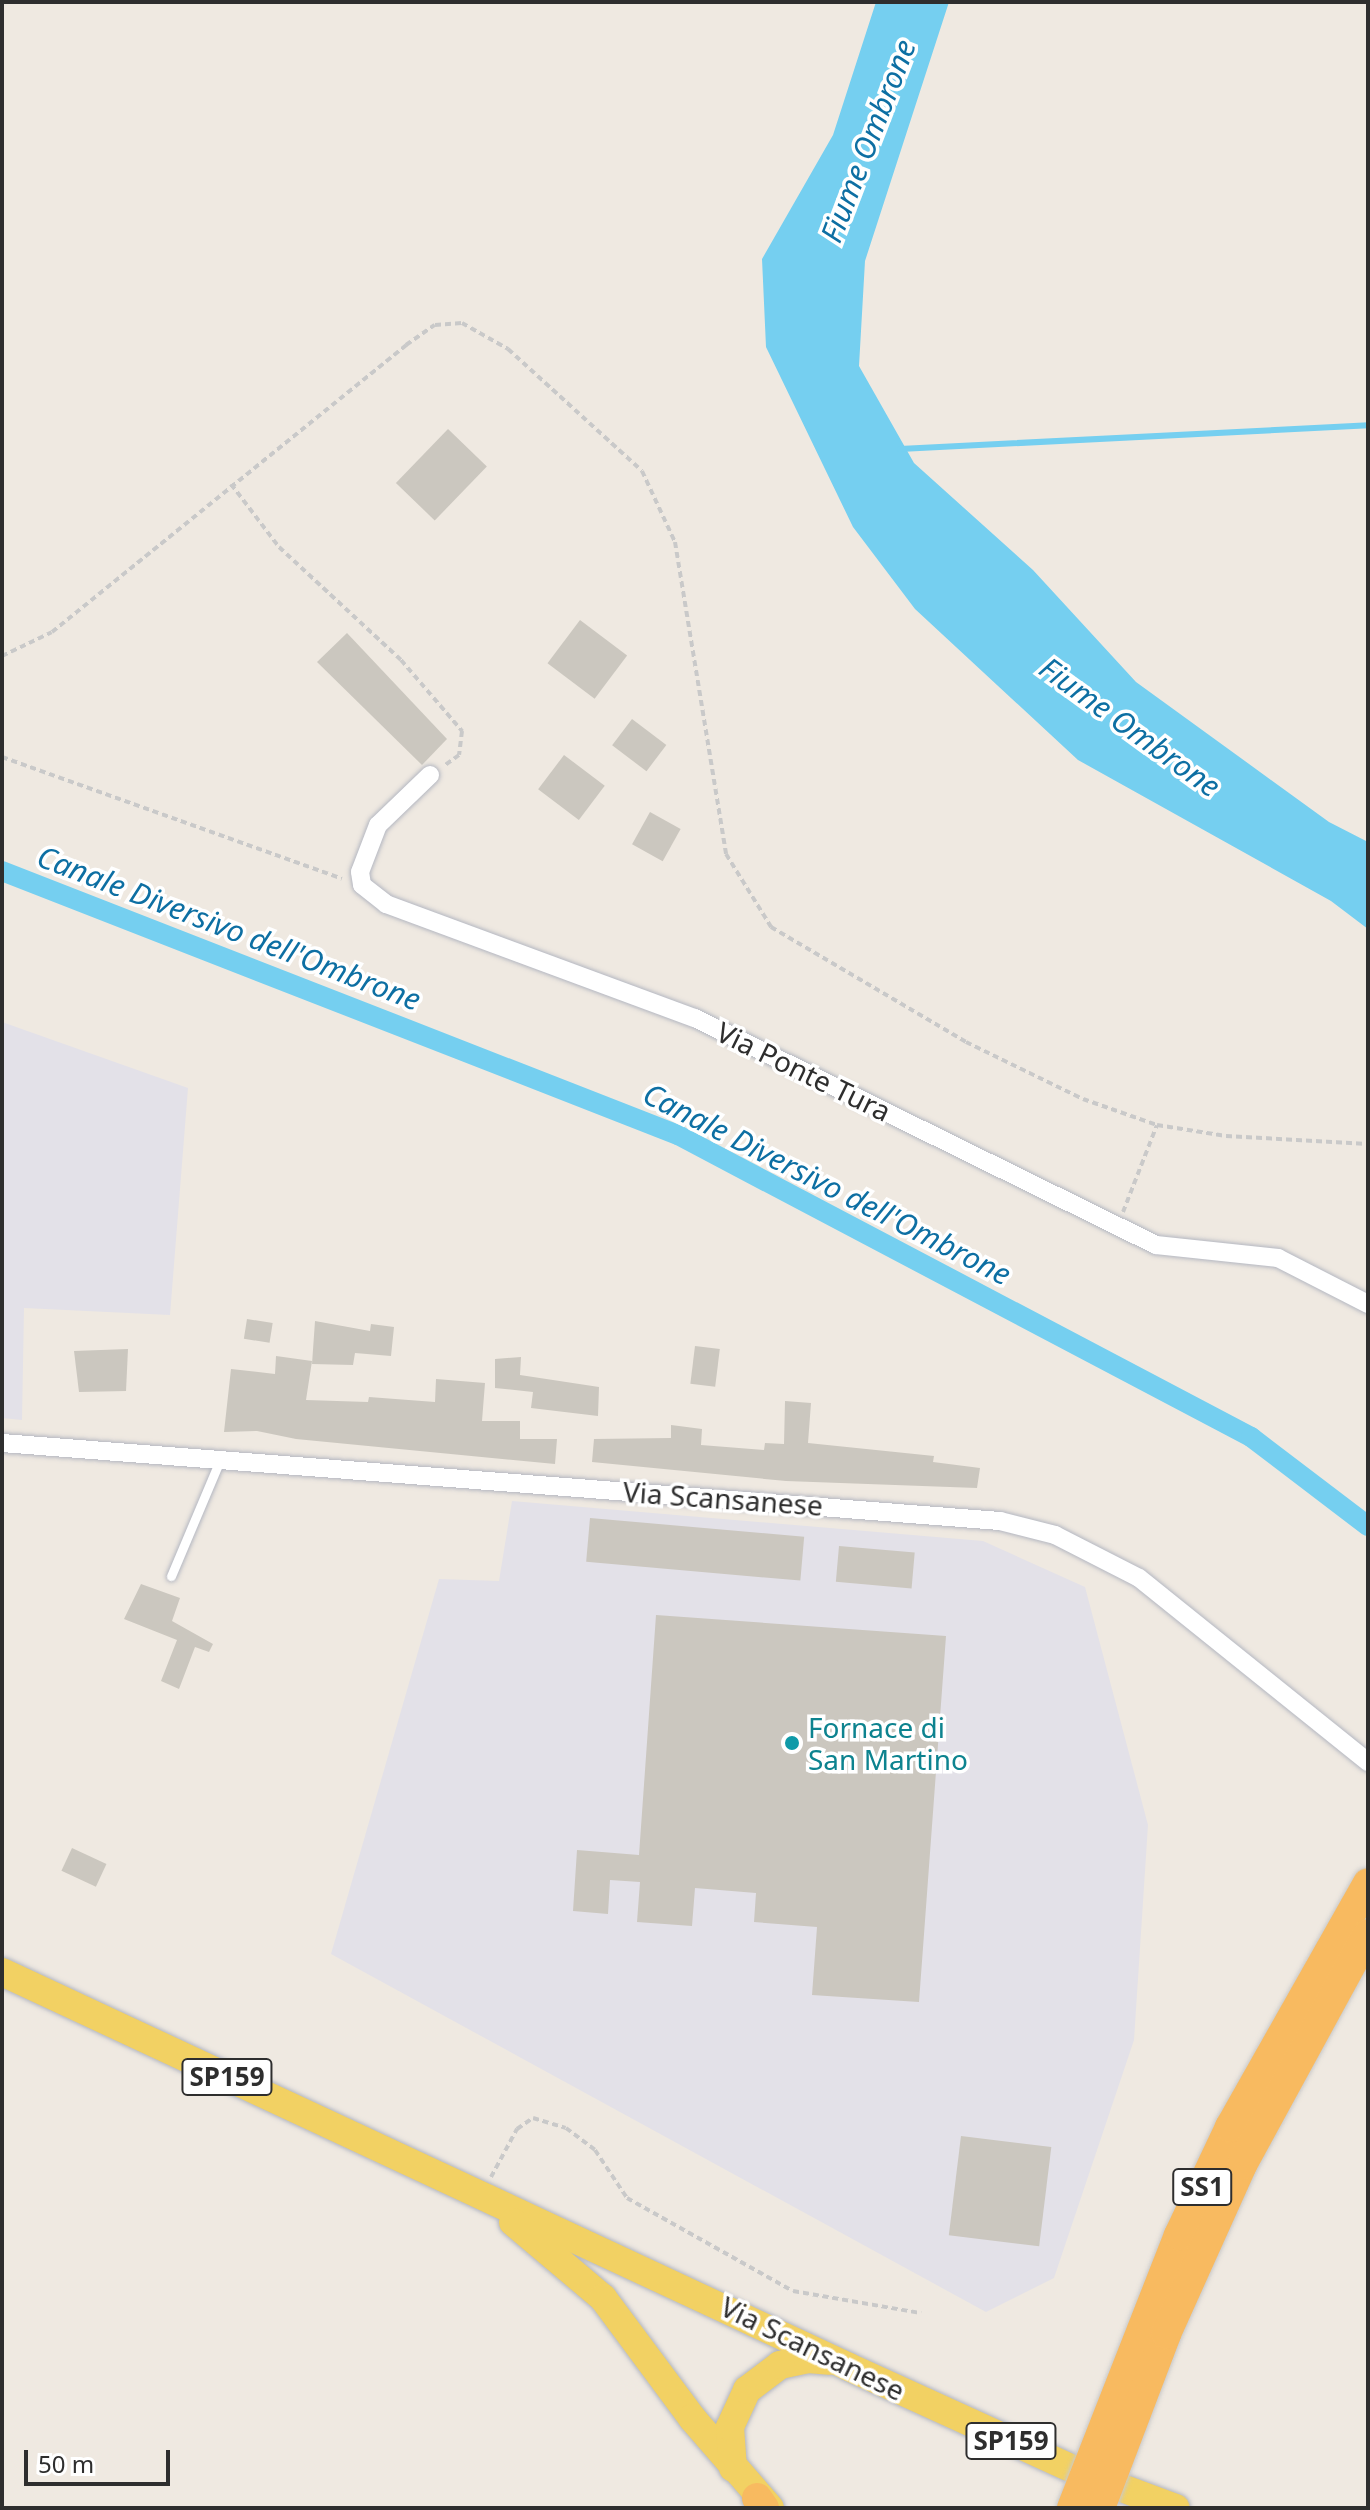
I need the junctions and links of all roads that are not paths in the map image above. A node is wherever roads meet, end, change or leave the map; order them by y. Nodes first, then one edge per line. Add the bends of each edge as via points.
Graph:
1 (430, 775) road end
2 (1368, 1304) edge
3 (2, 1443) edge
4 (220, 1460) junction
5 (171, 1576) dead end
6 (1368, 1762) edge
7 (1368, 1883) edge
8 (1368, 1934) edge
9 (2, 1972) edge
10 (452, 2182) junction
11 (849, 2367) junction
12 (733, 2468) junction
13 (763, 2505) edge
14 (1072, 2508) edge
15 (1100, 2508) edge
16 (1176, 2508) edge

1 - 2 street, Via Ponte Tura via 378,825 361,879 386,904 695,1018 1156,1245 1278,1258
3 - 4 street, Via Scansanese
4 - 5 lane
4 - 6 street, Via Scansanese via 913,1513 1000,1521 1055,1535 1139,1578
7 - 14 highway, SS1, bridge via 1304,1989 1179,2235
8 - 15 highway, SS1, bridge via 1236,2178 1166,2334
9 - 10 main road, Via Scansanese / SP159
10 - 11 main road, Via Scansanese / SP159
10 - 12 main road, Via Scansanese / SP159 via 540,2240 603,2298
11 - 12 main road, SP159 via 808,2359 780,2365 756,2380 739,2401 730,2427
11 - 16 main road, Via Scansanese / SP159 via 1079,2472
12 - 13 main road, Via Scansanese / SP159

